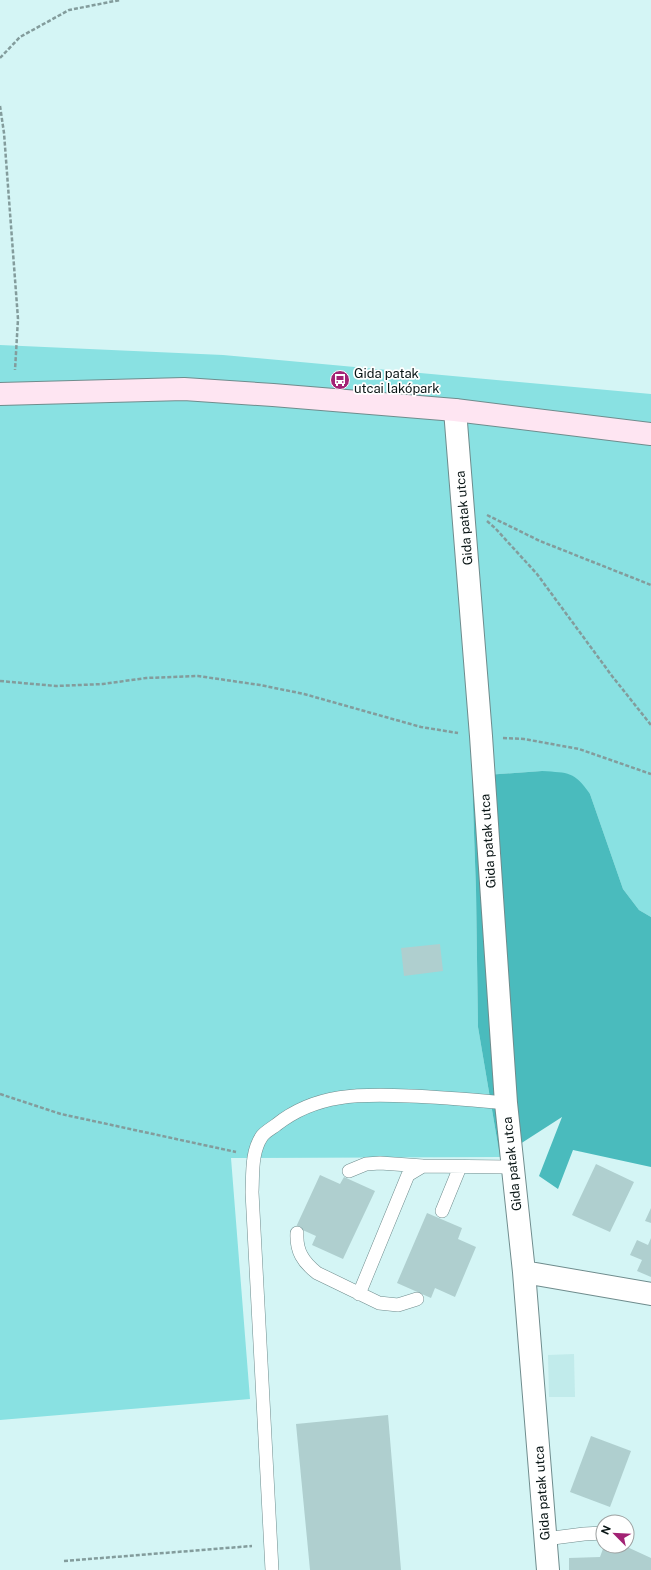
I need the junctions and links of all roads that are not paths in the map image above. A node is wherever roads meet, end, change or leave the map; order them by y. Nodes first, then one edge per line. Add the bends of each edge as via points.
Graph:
1 (6, 393) edge
2 (455, 410) junction
3 (651, 434) edge
4 (506, 1103) junction
5 (423, 1166) junction
6 (512, 1166) junction
7 (460, 1167) junction
8 (349, 1171) dead end
9 (442, 1211) dead end
10 (297, 1233) dead end
11 (524, 1272) junction
12 (359, 1294) junction
13 (651, 1294) edge
14 (417, 1298) dead end
15 (595, 1532) edge
16 (545, 1539) junction
17 (272, 1570) edge
18 (548, 1570) edge

1 - 2 main road via 184,389
2 - 3 main road
2 - 4 street, Gida patak utca via 481,736
4 - 6 street, Gida patak utca
4 - 17 lane via 447,1097 358,1095 330,1099 302,1108 262,1136 254,1156 252,1192
5 - 7 lane
5 - 8 lane via 380,1163 366,1164
5 - 12 lane via 408,1175
6 - 7 lane
6 - 11 street, Gida patak utca
7 - 9 lane
10 - 12 lane via 299,1251 309,1267
11 - 13 street
11 - 16 street, Gida patak utca
12 - 14 lane via 389,1305 398,1305
15 - 16 lane
16 - 18 street, Gida patak utca

